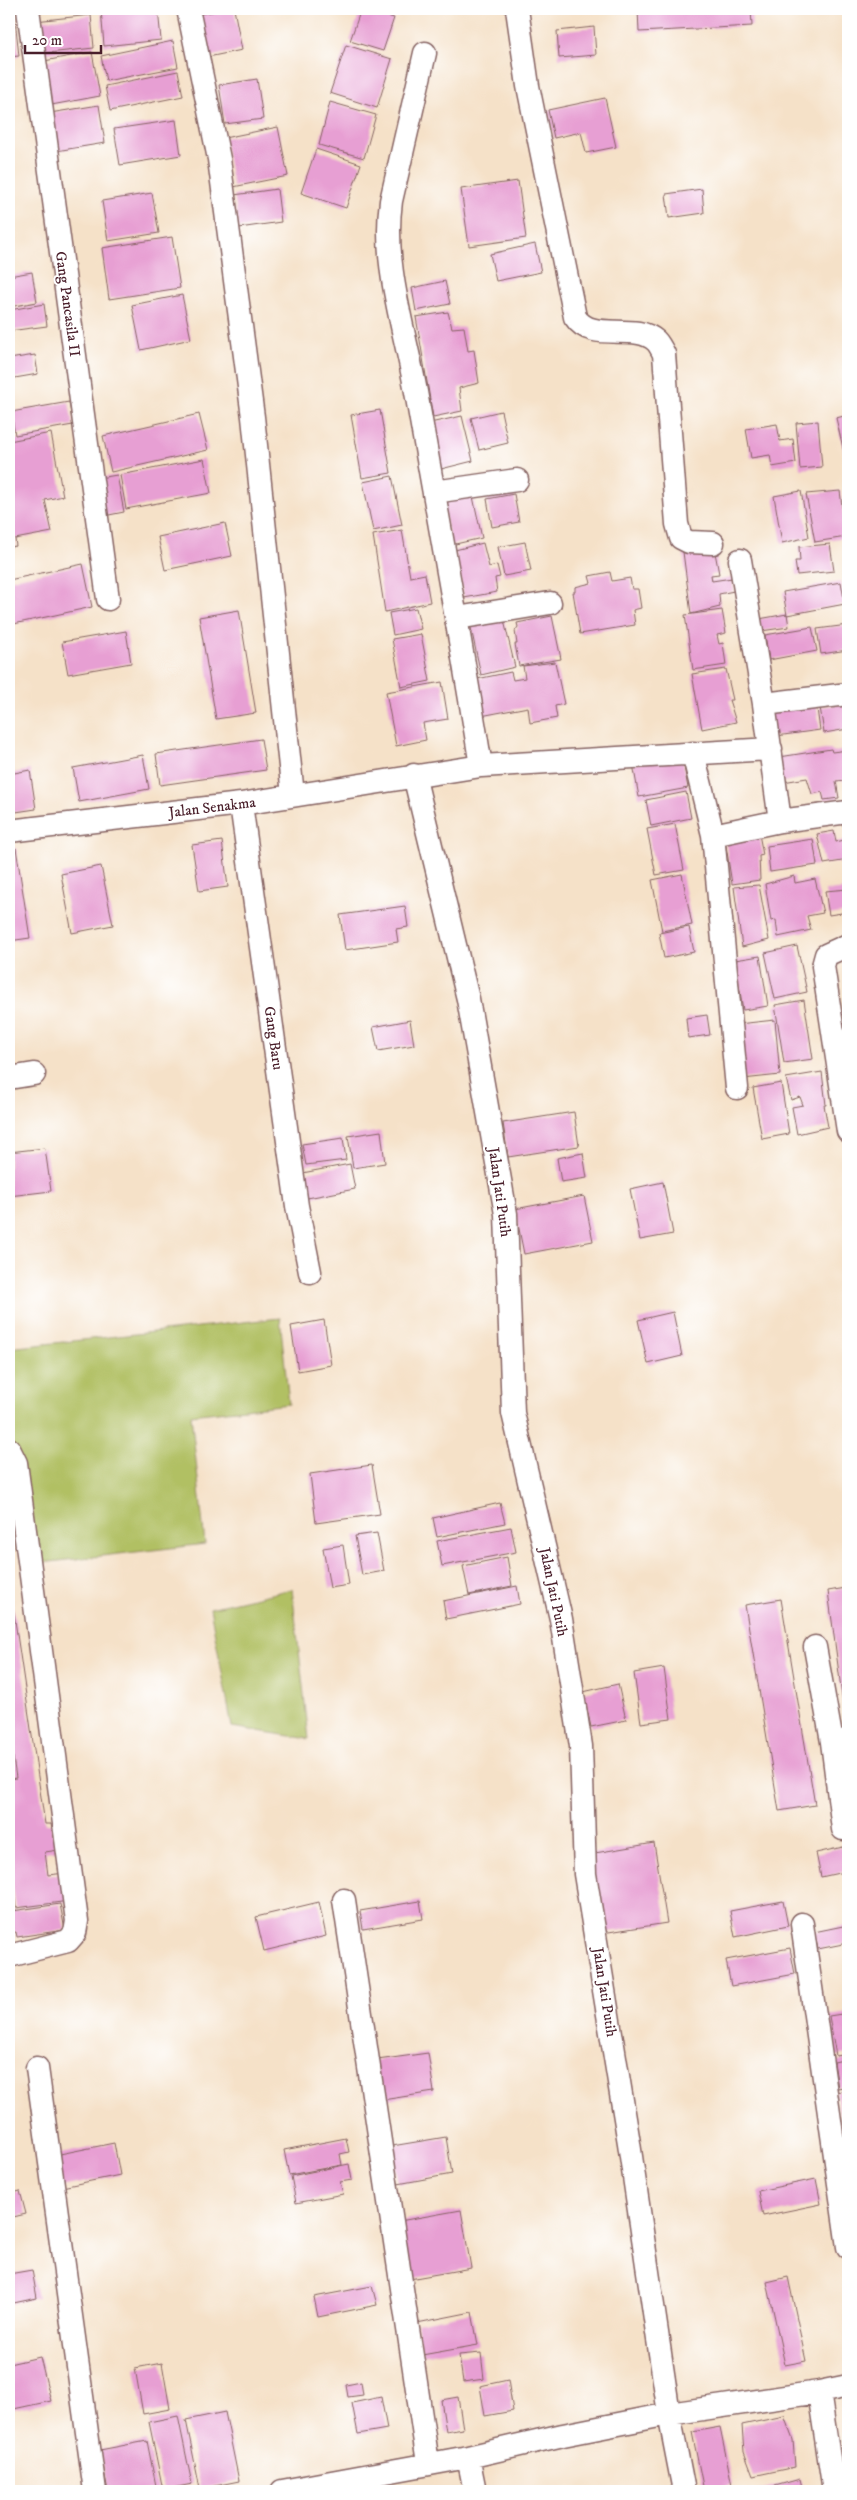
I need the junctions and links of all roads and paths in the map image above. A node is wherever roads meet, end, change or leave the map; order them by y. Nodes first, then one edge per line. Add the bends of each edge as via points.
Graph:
1 (28, 9) edge
2 (188, 9) edge
3 (517, 9) edge
4 (425, 53) dead end
5 (517, 480) dead end
6 (434, 492) junction
7 (713, 542) dead end
8 (740, 560) dead end
9 (108, 599) dead end
10 (550, 603) dead end
11 (457, 618) junction
12 (848, 694) edge
13 (764, 704) junction
14 (771, 749) junction
15 (693, 753) junction
16 (481, 766) junction
17 (414, 775) junction
18 (293, 795) junction
19 (241, 804) junction
20 (848, 812) edge
21 (780, 821) junction
22 (9, 831) edge
23 (712, 834) junction
24 (848, 945) edge
25 (34, 1074) dead end
26 (9, 1078) edge
27 (737, 1088) dead end
28 (848, 1131) edge
29 (310, 1272) dead end
30 (9, 1449) edge
31 (816, 1646) dead end
32 (840, 1741) edge
33 (843, 1829) dead end
34 (344, 1900) dead end
35 (802, 1924) dead end
36 (9, 1956) edge
37 (37, 2068) dead end
38 (848, 2247) edge
39 (848, 2386) edge
40 (819, 2392) junction
41 (669, 2414) junction
42 (468, 2457) junction
43 (428, 2463) junction
44 (94, 2491) edge
45 (282, 2491) edge
46 (475, 2491) edge
47 (684, 2491) edge
48 (834, 2491) edge

1 - 9 street, Gang Pancasila II
2 - 18 street via 222,179 253,416
3 - 7 street via 528,86 575,317 581,326 647,334 657,341 664,354 677,524 681,538 689,542
4 - 6 street via 388,221 390,265
5 - 6 street
6 - 11 street
8 - 13 street
10 - 11 street
11 - 16 street
12 - 13 street
13 - 14 street
14 - 15 street, Jalan Senakma
14 - 21 street
15 - 16 street, Jalan Senakma
15 - 23 street
16 - 17 street, Jalan Senakma
17 - 18 street, Jalan Senakma
17 - 41 street, Jalan Jati Putih via 468,999 506,1214 513,1413 562,1619 581,1746 585,1874 630,2143
18 - 19 street, Jalan Senakma
19 - 22 street, Jalan Senakma
19 - 29 street, Gang Baru via 297,1206
20 - 21 street
21 - 23 street
23 - 27 street
24 - 28 street via 826,954 823,966
25 - 26 street
30 - 36 street via 16,1463 77,1922 75,1933 68,1941
31 - 32 street
32 - 33 street
34 - 43 street
35 - 38 street
37 - 44 street
39 - 40 street
40 - 41 street
40 - 48 street
41 - 42 street
41 - 47 street, Jalan Jati Putih
42 - 43 street
42 - 46 street
43 - 45 street

